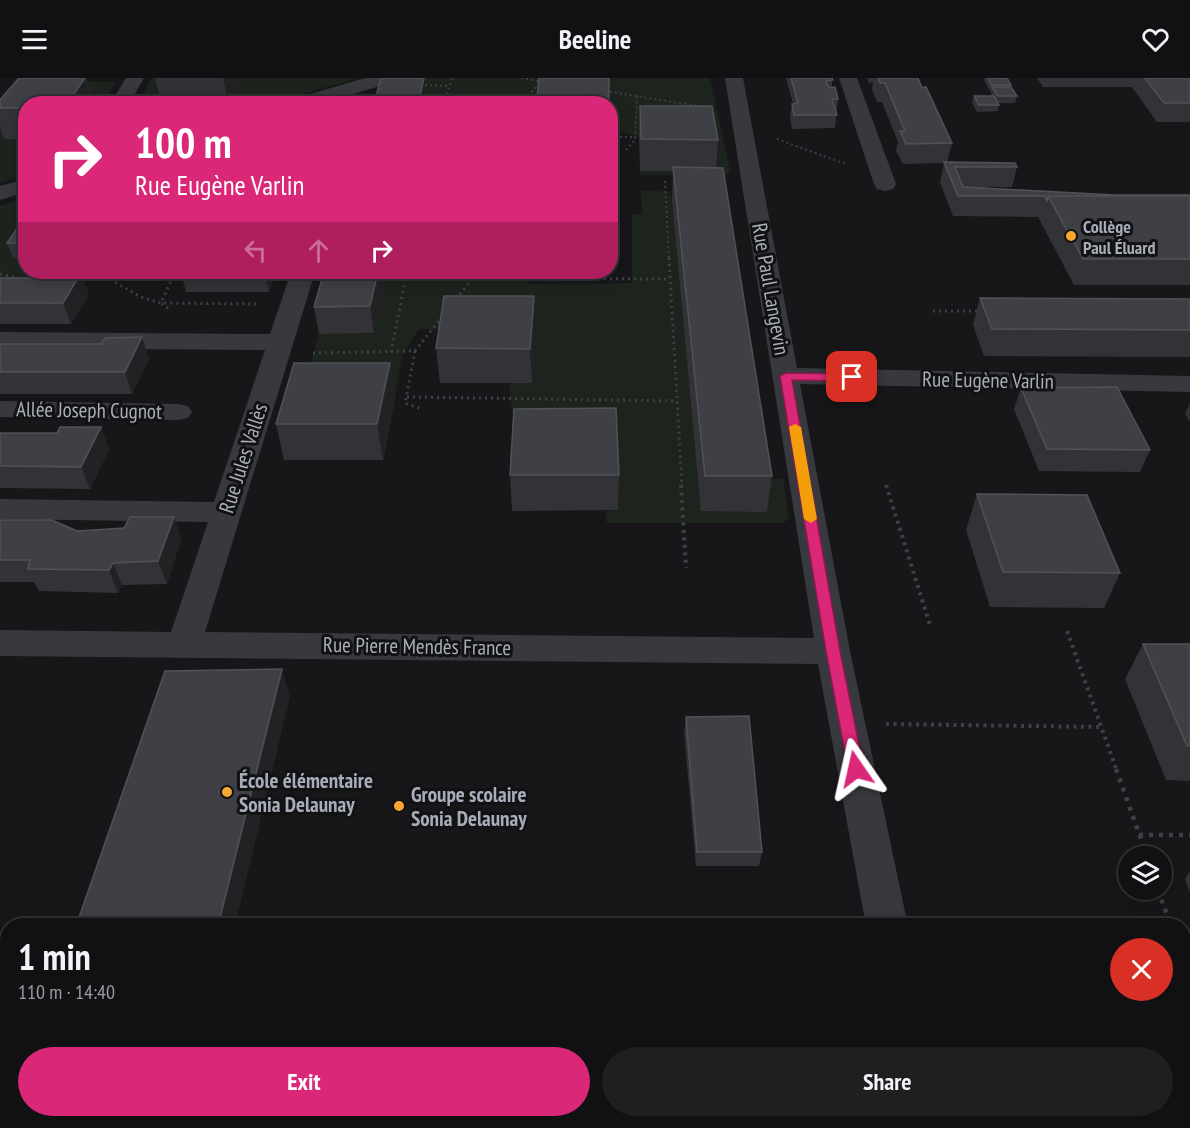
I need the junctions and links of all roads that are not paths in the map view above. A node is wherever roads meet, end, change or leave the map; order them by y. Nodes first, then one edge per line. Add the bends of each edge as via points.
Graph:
1 (135, 78) edge
2 (386, 78) edge
3 (734, 78) edge
4 (848, 78) edge
5 (124, 96) edge
6 (352, 96) edge
7 (884, 181) road end
8 (18, 187) edge
9 (0, 193) edge
10 (301, 279) edge
11 (0, 340) edge
12 (278, 348) junction
13 (786, 376) junction
14 (1190, 384) edge
15 (0, 408) edge
16 (178, 412) dead end
17 (0, 509) edge
18 (226, 512) junction
19 (0, 643) edge
20 (184, 644) junction
21 (833, 651) junction
22 (885, 918) edge

1 - 5 street
2 - 6 street
3 - 13 street, Rue Paul Langevin
4 - 7 street
8 - 9 street
10 - 12 street, Rue Jules Vallès
11 - 12 street
12 - 18 street, Rue Jules Vallès
13 - 14 street, Rue Eugène Varlin
13 - 21 street, Rue Paul Langevin
15 - 16 street, Allée Joseph Cugnot
17 - 18 street
18 - 20 street, Rue Jules Vallès
19 - 20 street, Rue Pierre Mendès France
20 - 21 street, Rue Pierre Mendès France
21 - 22 street, Rue Paul Langevin

